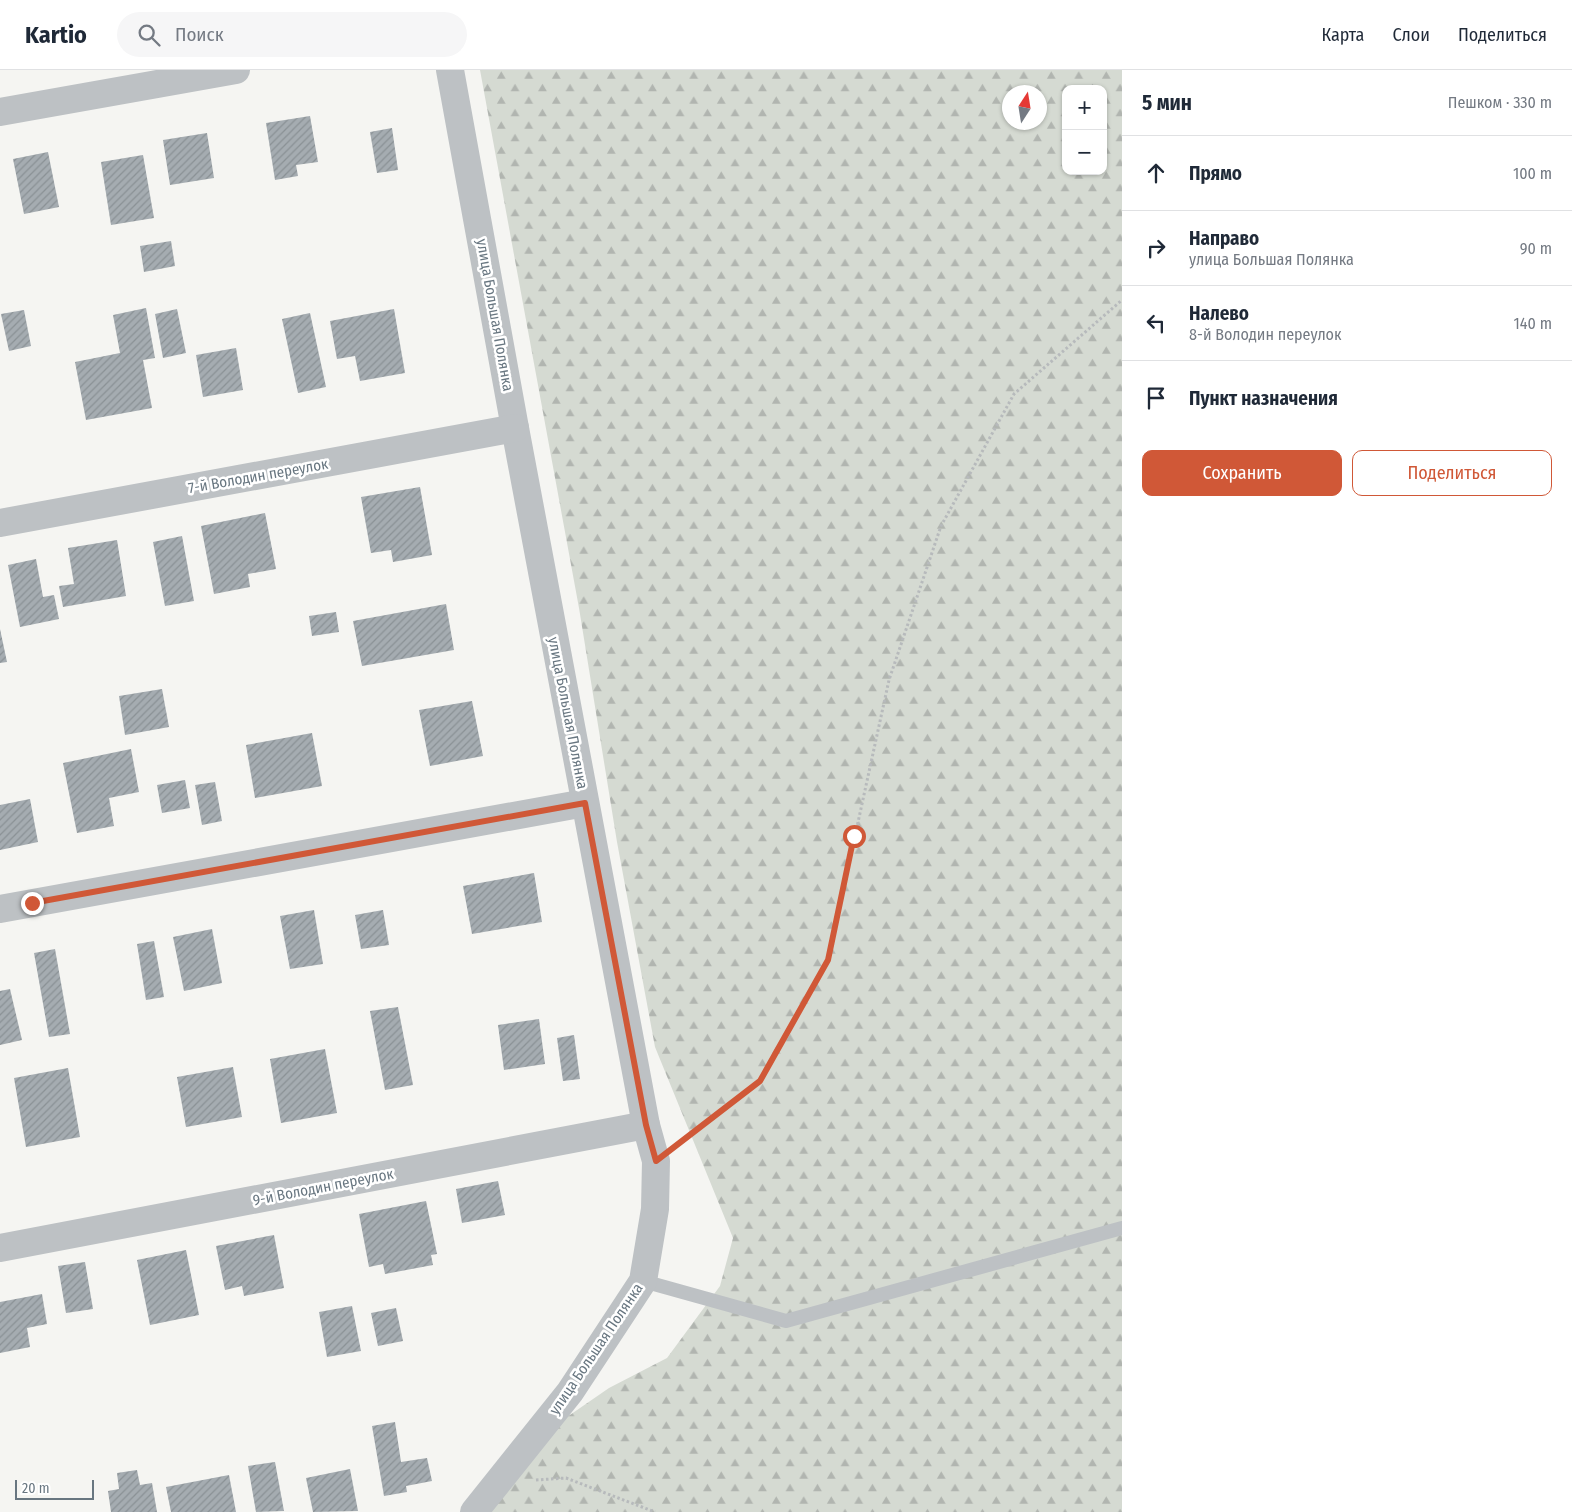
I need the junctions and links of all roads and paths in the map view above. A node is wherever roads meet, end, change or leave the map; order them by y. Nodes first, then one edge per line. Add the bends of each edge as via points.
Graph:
1 (236, 70) edge
2 (450, 70) edge
3 (0, 112) edge
4 (1122, 300) edge
5 (515, 428) junction
6 (0, 523) edge
7 (585, 803) junction
8 (0, 909) edge
9 (646, 1125) junction
10 (656, 1161) junction
11 (1122, 1228) edge
12 (0, 1248) edge
13 (643, 1281) junction
14 (498, 1482) junction
15 (474, 1512) edge
16 (656, 1512) edge

1 - 3 street
2 - 5 street, улица Большая Полянка
4 - 10 path via 1014,394 941,526 889,680 828,960 760,1081
5 - 6 street, 7-й Володин переулок
5 - 7 street, улица Большая Полянка
7 - 8 street
7 - 9 street, улица Большая Полянка
9 - 10 street, улица Большая Полянка
9 - 12 street, 9-й Володин переулок
10 - 13 street, улица Большая Полянка via 655,1209
11 - 13 lane via 786,1321
13 - 14 street, улица Большая Полянка via 570,1392
14 - 15 street, улица Большая Полянка
14 - 16 path via 566,1478

